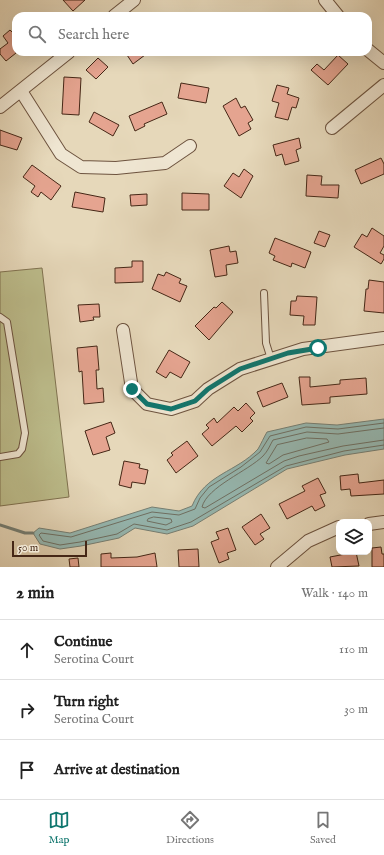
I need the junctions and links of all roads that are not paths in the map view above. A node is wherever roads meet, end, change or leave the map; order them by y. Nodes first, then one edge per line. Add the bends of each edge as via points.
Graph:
1 (134, 0) edge
2 (325, 0) edge
3 (119, 12) edge
4 (335, 12) edge
5 (372, 54) edge
6 (64, 56) edge
7 (384, 64) edge
8 (384, 85) edge
9 (21, 91) junction
10 (0, 107) edge
11 (332, 128) dead end
12 (190, 146) dead end
13 (264, 293) dead end
14 (0, 317) edge
15 (123, 330) dead end
16 (384, 338) edge
17 (271, 359) junction
18 (0, 458) edge
19 (384, 522) edge
20 (372, 524) edge
21 (336, 528) edge
22 (277, 567) edge

1 - 3 street
2 - 4 street
5 - 7 street
6 - 9 street
8 - 11 street
9 - 10 street
9 - 12 street via 61,154 81,168 116,168 165,163
13 - 17 lane via 266,343
14 - 18 lane via 7,322 25,433 22,449 18,454
15 - 17 street via 132,389 147,404 171,409 195,401 208,389 240,369
16 - 17 street via 303,349
19 - 20 street
21 - 22 street via 308,541

